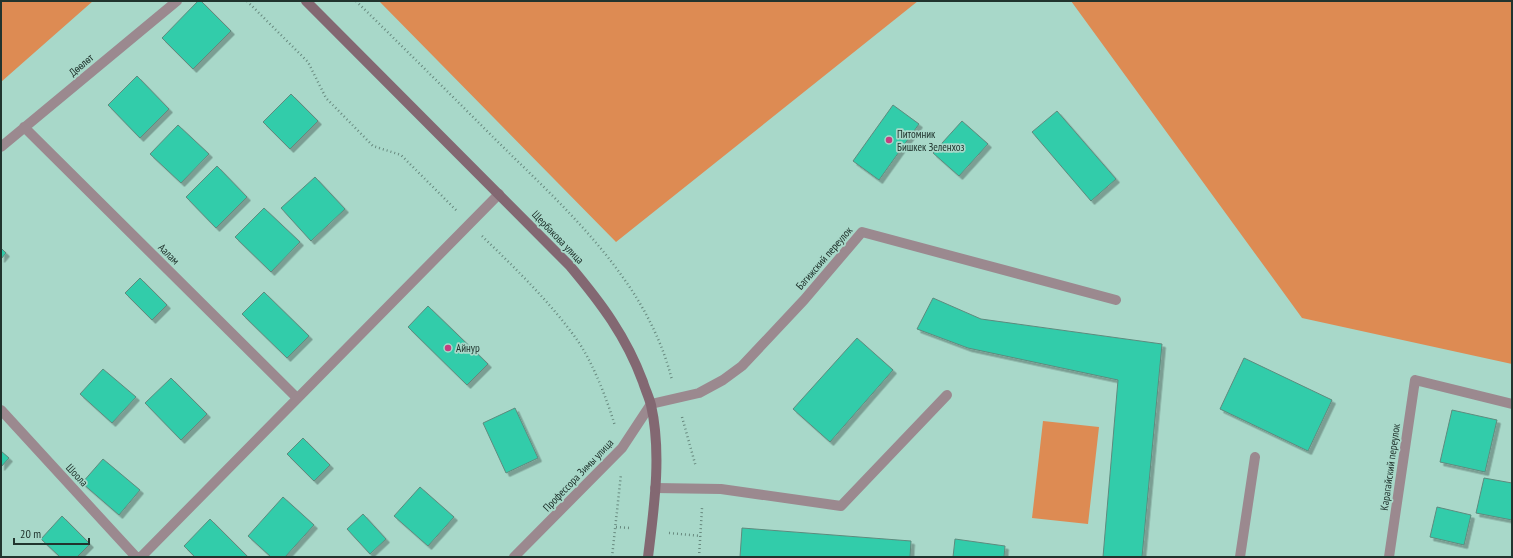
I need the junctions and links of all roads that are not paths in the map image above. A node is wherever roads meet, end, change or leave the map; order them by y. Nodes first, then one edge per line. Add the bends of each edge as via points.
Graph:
1 (177, 1) edge
2 (306, 1) edge
3 (24, 128) junction
4 (1, 147) edge
5 (499, 194) junction
6 (1116, 300) dead end
7 (947, 395) dead end
8 (297, 398) junction
9 (651, 404) junction
10 (1512, 404) edge
11 (1, 410) edge
12 (1255, 457) dead end
13 (655, 488) junction
14 (136, 557) edge
15 (141, 557) edge
16 (514, 557) edge
17 (648, 557) edge
18 (1240, 557) edge
19 (1389, 557) edge

1 - 3 street, Дөөлөт
2 - 5 street, Щербакова улица
3 - 4 street, Дөөлөт
3 - 8 street, Аалам
5 - 8 street
5 - 9 street, Щербакова улица via 570,266 599,300 623,337
6 - 9 street, Багижский переулок via 862,232 804,300 742,366 699,393
7 - 13 street via 841,506 721,489
8 - 15 street
9 - 13 street, Щербакова улица via 655,442
9 - 16 street, Профессора Зимы улица via 622,448
10 - 19 street, Карагайский переулок via 1415,380
11 - 14 street, Шоола
12 - 18 street
13 - 17 street, Щербакова улица

